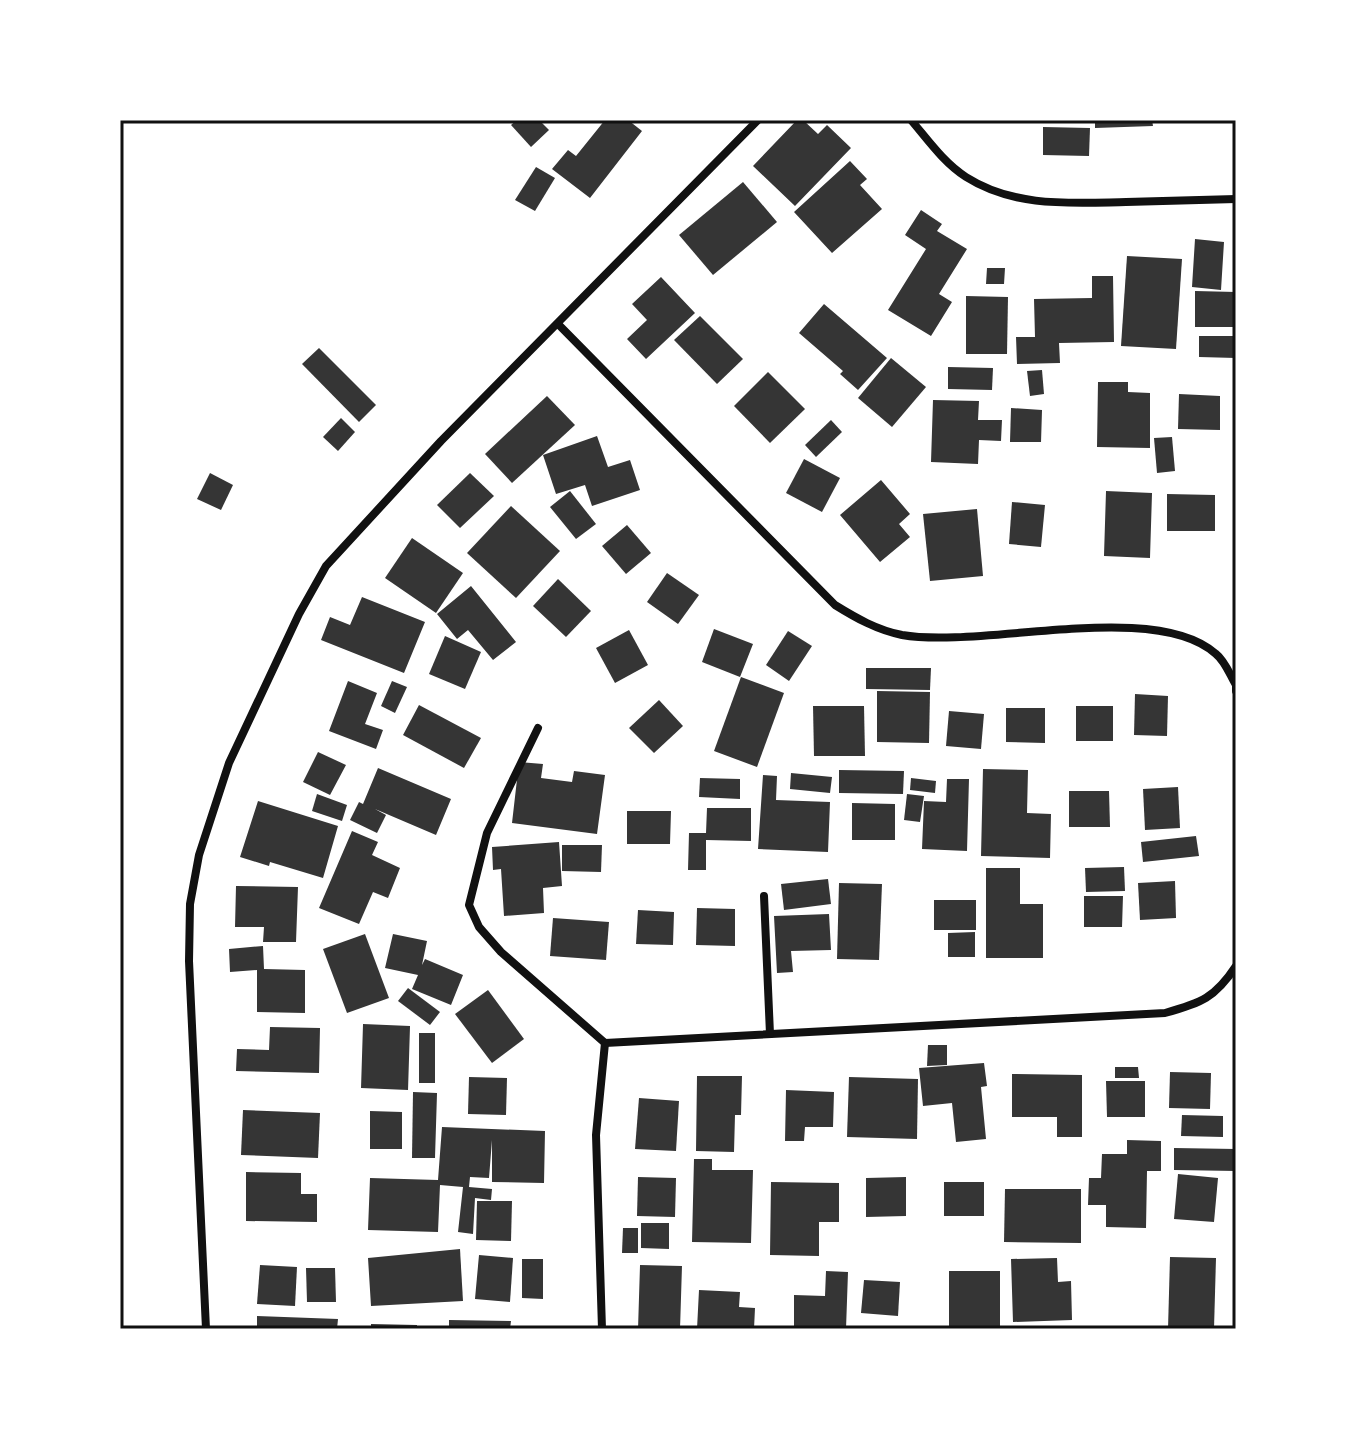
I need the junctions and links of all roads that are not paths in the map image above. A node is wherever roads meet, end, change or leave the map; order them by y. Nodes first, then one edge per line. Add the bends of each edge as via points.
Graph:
1 (758, 120) edge
2 (911, 120) edge
3 (1236, 199) edge
4 (558, 324) junction
5 (1236, 691) edge
6 (538, 728) dead end
7 (764, 896) dead end
8 (1236, 966) edge
9 (770, 1034) junction
10 (605, 1043) junction
11 (206, 1329) edge
12 (602, 1329) edge

1 - 4 street
2 - 3 street via 965,176 1031,201
4 - 5 street via 835,605 864,623 902,635 1136,628 1170,632 1218,655
4 - 11 street via 326,566 229,763 199,855 190,904
6 - 10 street via 487,833 469,905 479,927 501,952
7 - 9 street
8 - 9 street via 1222,987 1200,1004 1165,1013
9 - 10 street
10 - 12 street via 596,1135

